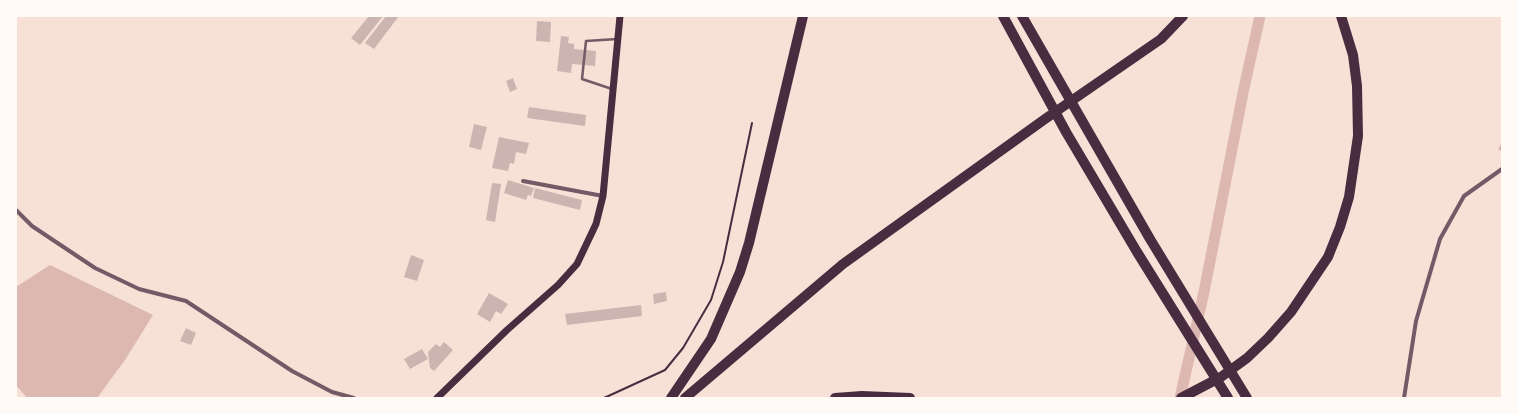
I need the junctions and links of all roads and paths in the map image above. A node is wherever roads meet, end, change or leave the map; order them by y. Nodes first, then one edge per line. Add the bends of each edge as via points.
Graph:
1 (620, 16) edge
2 (803, 16) edge
3 (1003, 16) edge
4 (1022, 16) edge
5 (1027, 16) edge
6 (1183, 16) edge
7 (1341, 16) edge
8 (1032, 34) junction
9 (618, 39) junction
10 (613, 90) junction
11 (752, 123) dead end
12 (1502, 169) edge
13 (523, 181) dead end
14 (603, 196) junction
15 (16, 210) edge
16 (354, 398) edge
17 (438, 398) edge
18 (604, 398) edge
19 (672, 398) edge
20 (685, 398) edge
21 (835, 398) edge
22 (910, 398) edge
23 (1181, 398) edge
24 (1228, 398) edge
25 (1247, 398) edge
26 (1404, 398) edge

1 - 9 main road
2 - 19 highway via 740,272 711,339
3 - 24 highway via 1066,132
4 - 8 highway
5 - 8 highway
6 - 20 highway via 1161,39 842,264
7 - 23 highway via 1353,55 1359,112 1349,197 1328,257 1291,312 1268,338 1220,378
8 - 25 highway via 1150,239
9 - 10 main road
9 - 10 lane via 586,41 582,79
10 - 14 main road
11 - 18 path via 723,262 711,300 684,348 665,370
12 - 26 street via 1464,196 1440,239 1416,321
13 - 14 street
14 - 17 main road via 596,224 577,264
15 - 16 street via 32,226 95,268 138,289 186,301 292,371 332,392
21 - 22 highway

